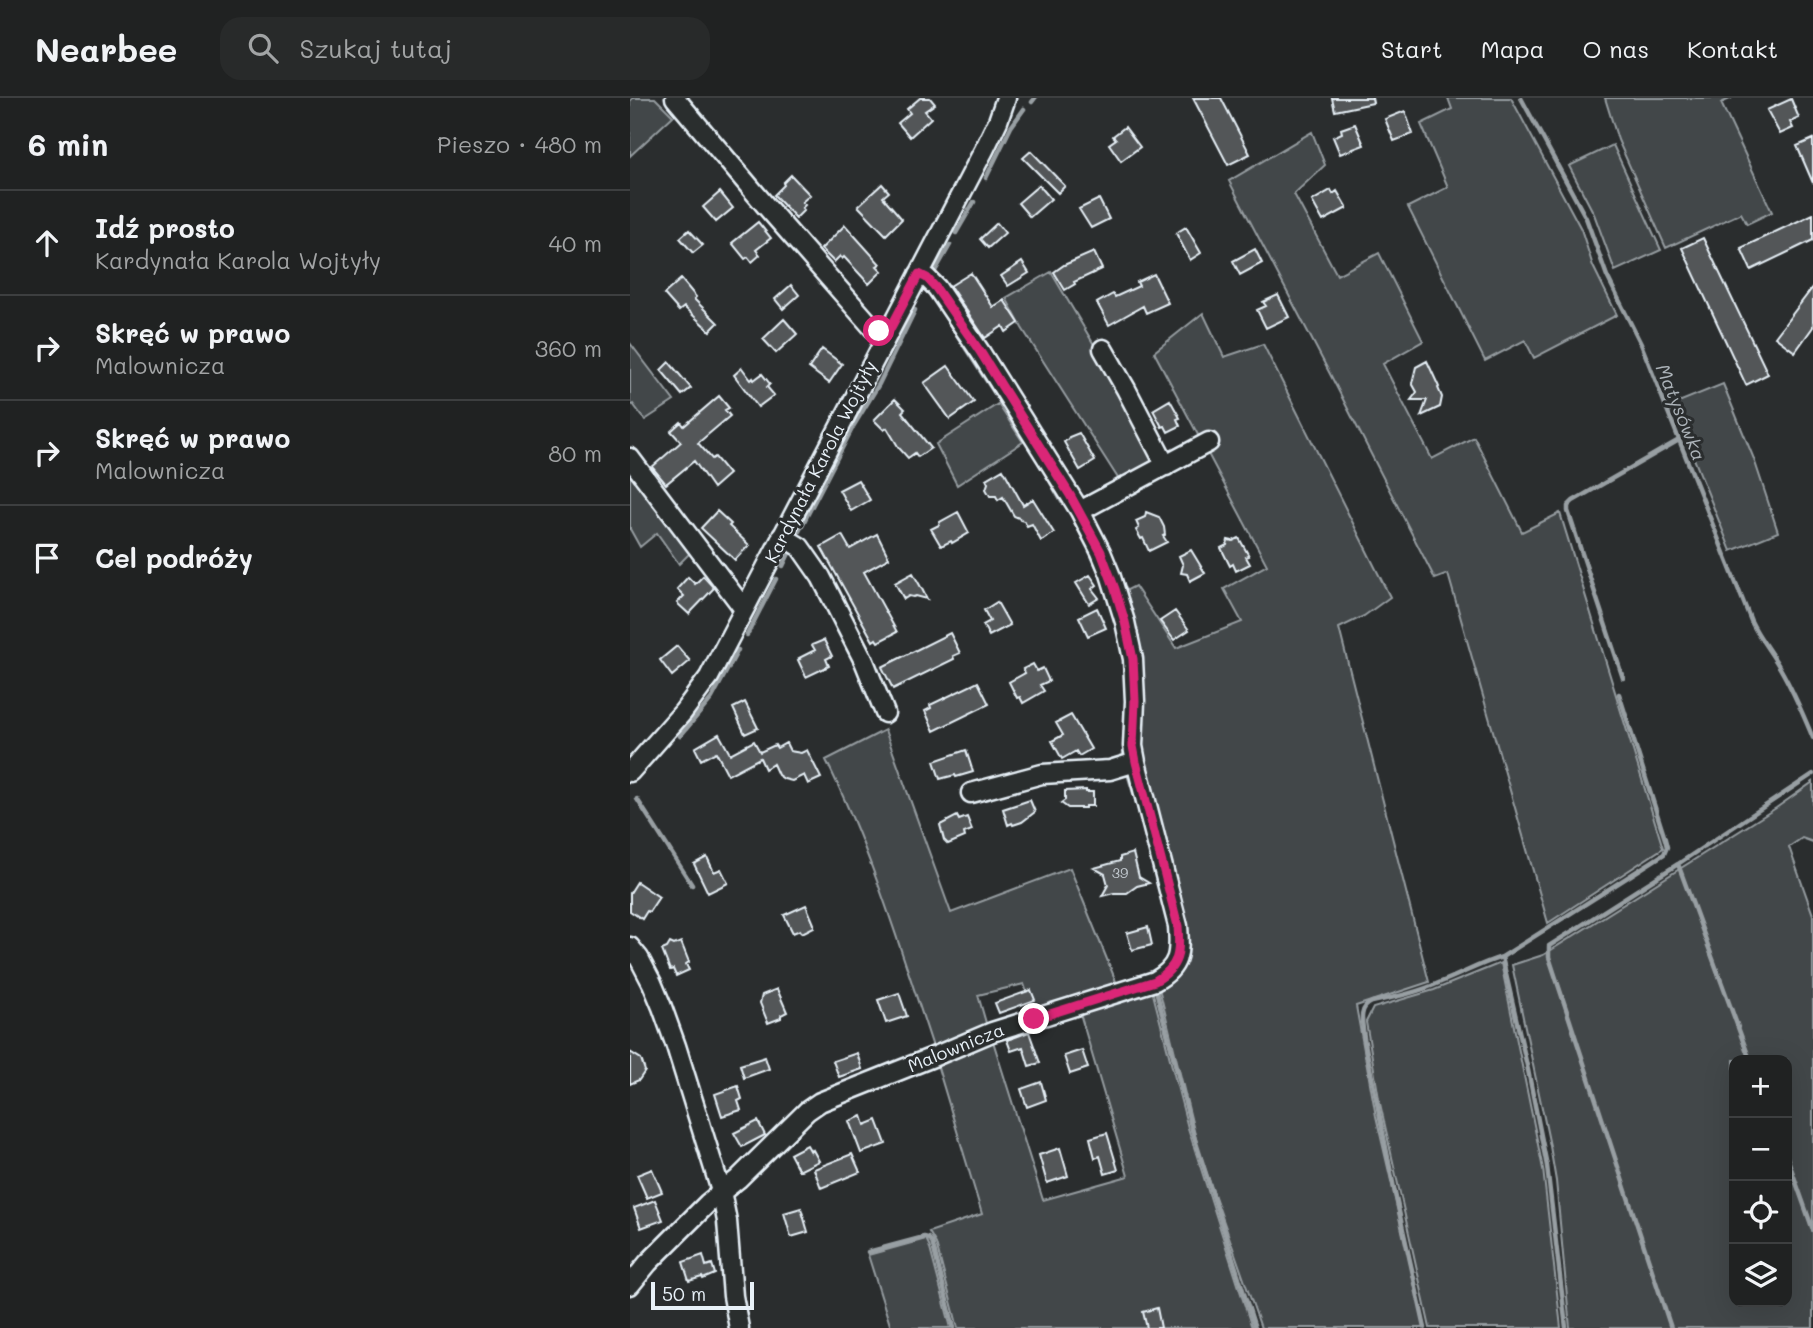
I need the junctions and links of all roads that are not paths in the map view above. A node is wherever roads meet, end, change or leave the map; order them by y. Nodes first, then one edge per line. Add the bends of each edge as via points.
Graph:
1 (675, 98) edge
2 (1006, 98) edge
3 (919, 274) junction
4 (887, 335) junction
5 (1102, 349) dead end
6 (1209, 442) dead end
7 (630, 458) edge
8 (1166, 466) junction
9 (1080, 511) junction
10 (782, 536) junction
11 (744, 609) junction
12 (885, 713) dead end
13 (1136, 762) junction
14 (630, 772) edge
15 (971, 793) dead end
16 (630, 947) edge
17 (721, 1191) junction
18 (630, 1285) edge
19 (739, 1328) edge

1 - 4 street via 873,328
2 - 3 street, Kardynała Karola Wojtyły via 999,121
3 - 4 street, Kardynała Karola Wojtyły
3 - 9 street, Malownicza via 944,299 981,353
4 - 10 street, Kardynała Karola Wojtyły
5 - 8 street
6 - 8 street
7 - 11 street
8 - 9 street
9 - 13 street, Malownicza via 1110,574 1125,622 1135,681
10 - 11 street, Kardynała Karola Wojtyły
10 - 12 street via 800,547 821,577 864,660
11 - 14 street, Kardynała Karola Wojtyły via 702,687
13 - 15 street via 1110,770 1042,774
13 - 17 street, Malownicza via 1178,926 1178,952 1171,971 1141,986 992,1032 825,1099
16 - 17 street via 662,1007
17 - 18 street
17 - 19 street

